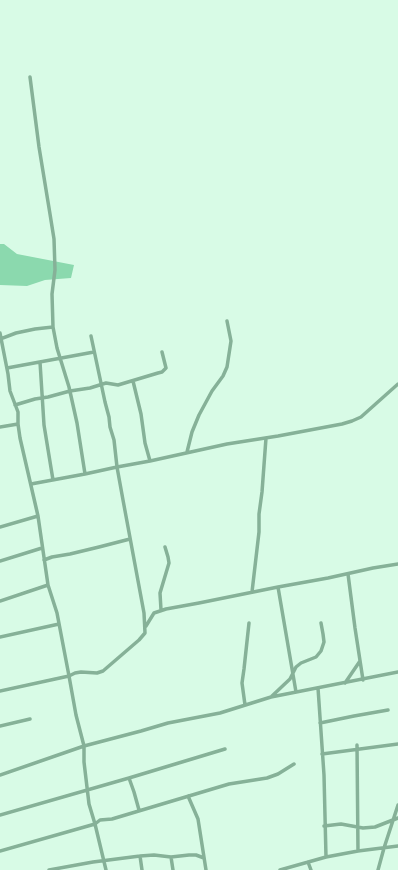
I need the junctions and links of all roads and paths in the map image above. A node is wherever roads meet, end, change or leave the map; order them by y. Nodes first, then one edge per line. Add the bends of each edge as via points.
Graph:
1 (30, 77) dead end
2 (226, 321) dead end
3 (54, 327) junction
4 (0, 333) edge
5 (91, 336) dead end
6 (0, 339) edge
7 (94, 352) junction
8 (162, 352) dead end
9 (60, 358) junction
10 (40, 362) junction
11 (7, 368) junction
12 (133, 381) junction
13 (398, 384) edge
14 (101, 385) junction
15 (70, 391) junction
16 (43, 398) junction
17 (15, 405) junction
18 (18, 424) junction
19 (0, 427) edge
20 (266, 438) junction
21 (187, 452) junction
22 (150, 461) junction
23 (117, 467) junction
24 (85, 474) junction
25 (53, 480) junction
26 (31, 484) junction
27 (38, 516) junction
28 (0, 527) edge
29 (130, 538) junction
30 (165, 547) dead end
31 (42, 548) junction
32 (0, 560) edge
33 (44, 560) junction
34 (398, 564) edge
35 (348, 574) junction
36 (48, 585) junction
37 (278, 587) junction
38 (252, 592) junction
39 (0, 601) edge
40 (161, 610) junction
41 (248, 623) dead end
42 (321, 623) dead end
43 (59, 624) junction
44 (146, 627) junction
45 (0, 637) edge
46 (360, 661) junction
47 (398, 672) edge
48 (293, 674) junction
49 (69, 676) junction
50 (363, 680) junction
51 (345, 683) junction
52 (318, 688) junction
53 (0, 691) edge
54 (296, 692) junction
55 (271, 697) junction
56 (245, 705) junction
57 (388, 710) dead end
58 (30, 719) dead end
59 (320, 723) junction
60 (0, 726) edge
61 (398, 744) edge
62 (84, 746) junction
63 (357, 747) junction
64 (225, 749) dead end
65 (322, 754) junction
66 (294, 764) dead end
67 (0, 775) edge
68 (129, 778) junction
69 (87, 790) junction
70 (188, 796) junction
71 (398, 805) edge
72 (139, 810) junction
73 (0, 815) edge
74 (398, 818) edge
75 (392, 820) junction
76 (95, 824) junction
77 (324, 826) junction
78 (358, 826) junction
79 (398, 846) edge
80 (384, 848) junction
81 (0, 851) edge
82 (358, 851) junction
83 (140, 856) junction
84 (326, 857) junction
85 (171, 858) junction
86 (204, 858) junction
87 (104, 861) junction
88 (308, 862) junction
89 (49, 870) edge
90 (106, 870) edge
91 (142, 870) edge
92 (173, 870) edge
93 (206, 870) edge
94 (280, 870) edge
95 (311, 870) edge
96 (378, 870) edge

1 - 3 street via 54,239
2 - 21 street via 230,341 227,367 199,415
3 - 6 street via 16,333
3 - 9 street
4 - 6 street
5 - 7 street
6 - 11 street
7 - 9 street
7 - 14 street
8 - 12 street via 165,370
9 - 10 street
9 - 15 street
10 - 11 street
10 - 16 street
11 - 17 street
12 - 14 street via 118,385
12 - 22 street
13 - 20 street via 361,417 352,421
14 - 15 street
14 - 23 street via 114,440
15 - 16 street
15 - 24 street
16 - 17 street
16 - 25 street via 44,424
17 - 18 street
18 - 19 street
18 - 26 street
20 - 21 street
20 - 38 street
21 - 22 street
22 - 23 street
23 - 24 street
23 - 29 street
24 - 25 street
25 - 26 street
26 - 27 street
27 - 28 street
27 - 31 street
29 - 33 street
29 - 44 street
30 - 40 street via 169,563 160,593
31 - 32 street
31 - 33 street
33 - 36 street
34 - 35 street
35 - 37 street
35 - 46 street
36 - 39 street
36 - 43 street
37 - 38 street
37 - 48 street
38 - 40 street
40 - 44 street via 154,613
41 - 56 street via 242,683
42 - 48 street via 324,642 321,651 316,657 296,667
43 - 45 street
43 - 49 street
44 - 49 street via 139,640 103,671 81,672
46 - 50 street
46 - 51 street
47 - 50 street
48 - 54 street
48 - 55 street
49 - 53 street
49 - 62 street
50 - 51 street
51 - 52 street
52 - 54 street
52 - 59 street
54 - 55 street
55 - 56 street
56 - 62 street
57 - 59 street
58 - 60 street
59 - 65 street
61 - 63 street
62 - 67 street
62 - 69 street
63 - 65 street
63 - 78 street
64 - 68 street
65 - 77 street
66 - 70 street via 267,778 229,784
68 - 69 street
68 - 72 street
69 - 73 street
69 - 76 street
70 - 72 street
70 - 86 street via 198,819
71 - 75 street
72 - 76 street via 112,819 100,820
74 - 75 street
75 - 78 street via 375,827
75 - 80 street
76 - 81 street
76 - 87 street
77 - 78 street
77 - 84 street
78 - 82 street
79 - 80 street
80 - 82 street
80 - 96 street
82 - 84 street
83 - 85 street
83 - 87 street
83 - 91 street
84 - 88 street
85 - 86 street via 196,855
85 - 92 street
86 - 93 street
87 - 89 street
87 - 90 street
88 - 94 street
88 - 95 street

